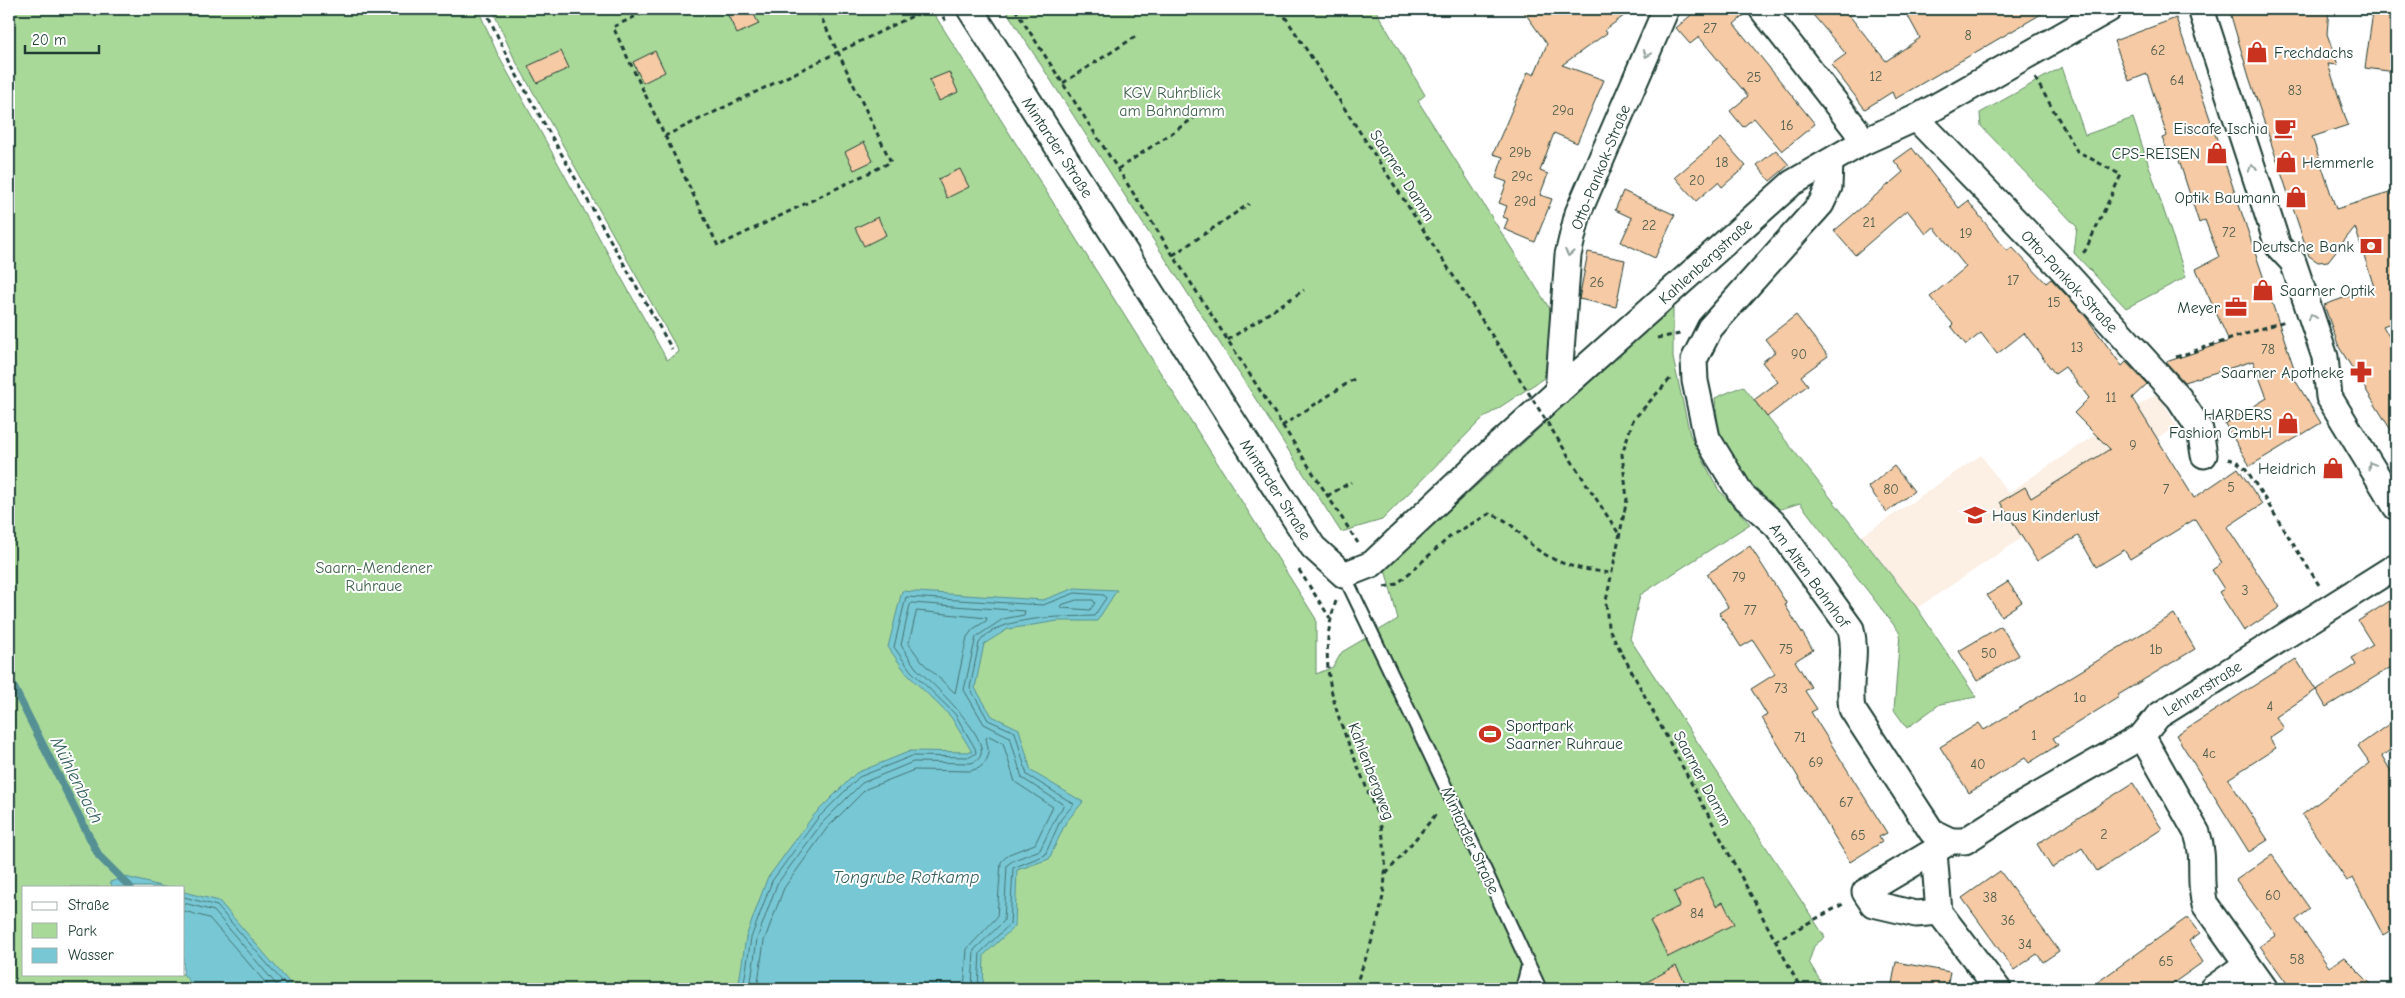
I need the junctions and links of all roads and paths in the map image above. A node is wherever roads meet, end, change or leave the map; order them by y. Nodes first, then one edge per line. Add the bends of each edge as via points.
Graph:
1 (485, 9) edge
2 (652, 9) edge
3 (817, 9) edge
4 (927, 9) edge
5 (970, 9) edge
6 (1015, 9) edge
7 (1280, 9) edge
8 (1666, 9) edge
9 (1762, 9) edge
10 (2109, 9) edge
11 (2200, 9) edge
12 (1138, 35) dead end
13 (838, 52) junction
14 (2035, 77) dead end
15 (1063, 83) junction
16 (1194, 118) dead end
17 (1916, 118) junction
18 (665, 136) junction
19 (1863, 142) junction
20 (1830, 162) junction
21 (1118, 169) junction
22 (1249, 204) dead end
23 (1173, 255) junction
24 (2062, 269) junction
25 (1304, 290) dead end
26 (2285, 321) dead end
27 (1228, 340) junction
28 (672, 349) dead end
29 (1694, 360) junction
30 (2148, 366) junction
31 (1357, 377) dead end
32 (1558, 392) junction
33 (1282, 426) junction
34 (2204, 455) joint
35 (1351, 482) dead end
36 (1327, 496) junction
37 (2396, 507) edge
38 (1619, 535) junction
39 (1372, 564) junction
40 (2396, 566) edge
41 (1611, 573) junction
42 (1344, 575) junction
43 (1380, 587) dead end
44 (2324, 592) dead end
45 (1330, 618) dead end
46 (2142, 736) junction
47 (1450, 797) junction
48 (1942, 847) junction
49 (1385, 875) junction
50 (1865, 892) junction
51 (1939, 912) junction
52 (1775, 941) junction
53 (2247, 964) junction
54 (1528, 966) junction
55 (1354, 989) edge
56 (1522, 989) edge
57 (1540, 989) edge
58 (1801, 989) edge
59 (1998, 989) edge
60 (2212, 989) edge
61 (2265, 989) edge

1 - 28 path via 511,64
2 - 18 path via 612,28
3 - 13 path
4 - 13 path
5 - 42 street, Mintarder Straße via 1314,547
6 - 15 path
7 - 38 path, Saarner Damm, bridge
8 -> 32 street, Otto-Pankok-Straße via 1578,213 1568,256
9 - 19 street
10 - 17 street, Kahlenbergstraße
37 -> 11 street via 2329,397 2325,357 2293,262 2278,246
12 - 15 path
13 - 18 path
13 - 18 path via 891,162 856,179 718,246
14 - 24 path via 2077,151 2121,175 2085,251
15 - 21 path
16 - 21 path
17 - 19 street, Kahlenbergstraße
17 - 24 street, Otto-Pankok-Straße
19 - 20 street, Kahlenbergstraße
20 - 29 street via 1829,187 1821,204 1710,328
20 - 32 street, Kahlenbergstraße via 1792,183
21 - 23 path
22 - 23 path
23 - 27 path
24 - 30 street, Otto-Pankok-Straße
25 - 27 path
26 - 30 path
27 - 33 path
29 - 38 path, Saarner Damm via 1668,381 1633,420 1622,454 1627,499
29 - 48 street, Am Alten Bahnhof via 1707,438 1742,495 1777,526 1851,629 1855,646 1849,691 1852,709
30 - 34 street, Otto-Pankok-Straße via 2179,398 2200,430
31 - 33 path
32 - 39 street, Kahlenbergstraße
33 - 36 path
34 - 44 path via 2236,460 2246,469
35 - 36 path
36 - 39 path
38 - 41 path, Saarner Damm
39 - 42 street, Kahlenbergstraße
40 - 46 street, Lehnerstraße via 2158,716
41 - 43 path via 1569,567 1540,551 1503,517 1489,514 1452,535 1397,584
41 - 52 path, Saarner Damm via 1606,601 1608,627
42 - 47 lane, Mintarder Straße
45 - 49 path, Kahlenbergweg via 1327,664 1333,704 1381,826
46 - 48 street, Lehnerstraße via 1965,841
46 - 53 street via 2197,833 2203,850 2201,892 2205,905
47 - 49 path
47 - 54 lane, Mintarder Straße
48 - 50 street
48 - 51 street
49 - 55 path, Kahlenbergweg via 1386,884 1374,936
50 - 51 street via 1874,904 1916,914
50 - 52 path
51 - 59 street
52 - 58 path, Saarner Damm
53 - 60 street
53 - 61 street
54 - 56 lane
54 - 57 lane, Mintarder Straße

